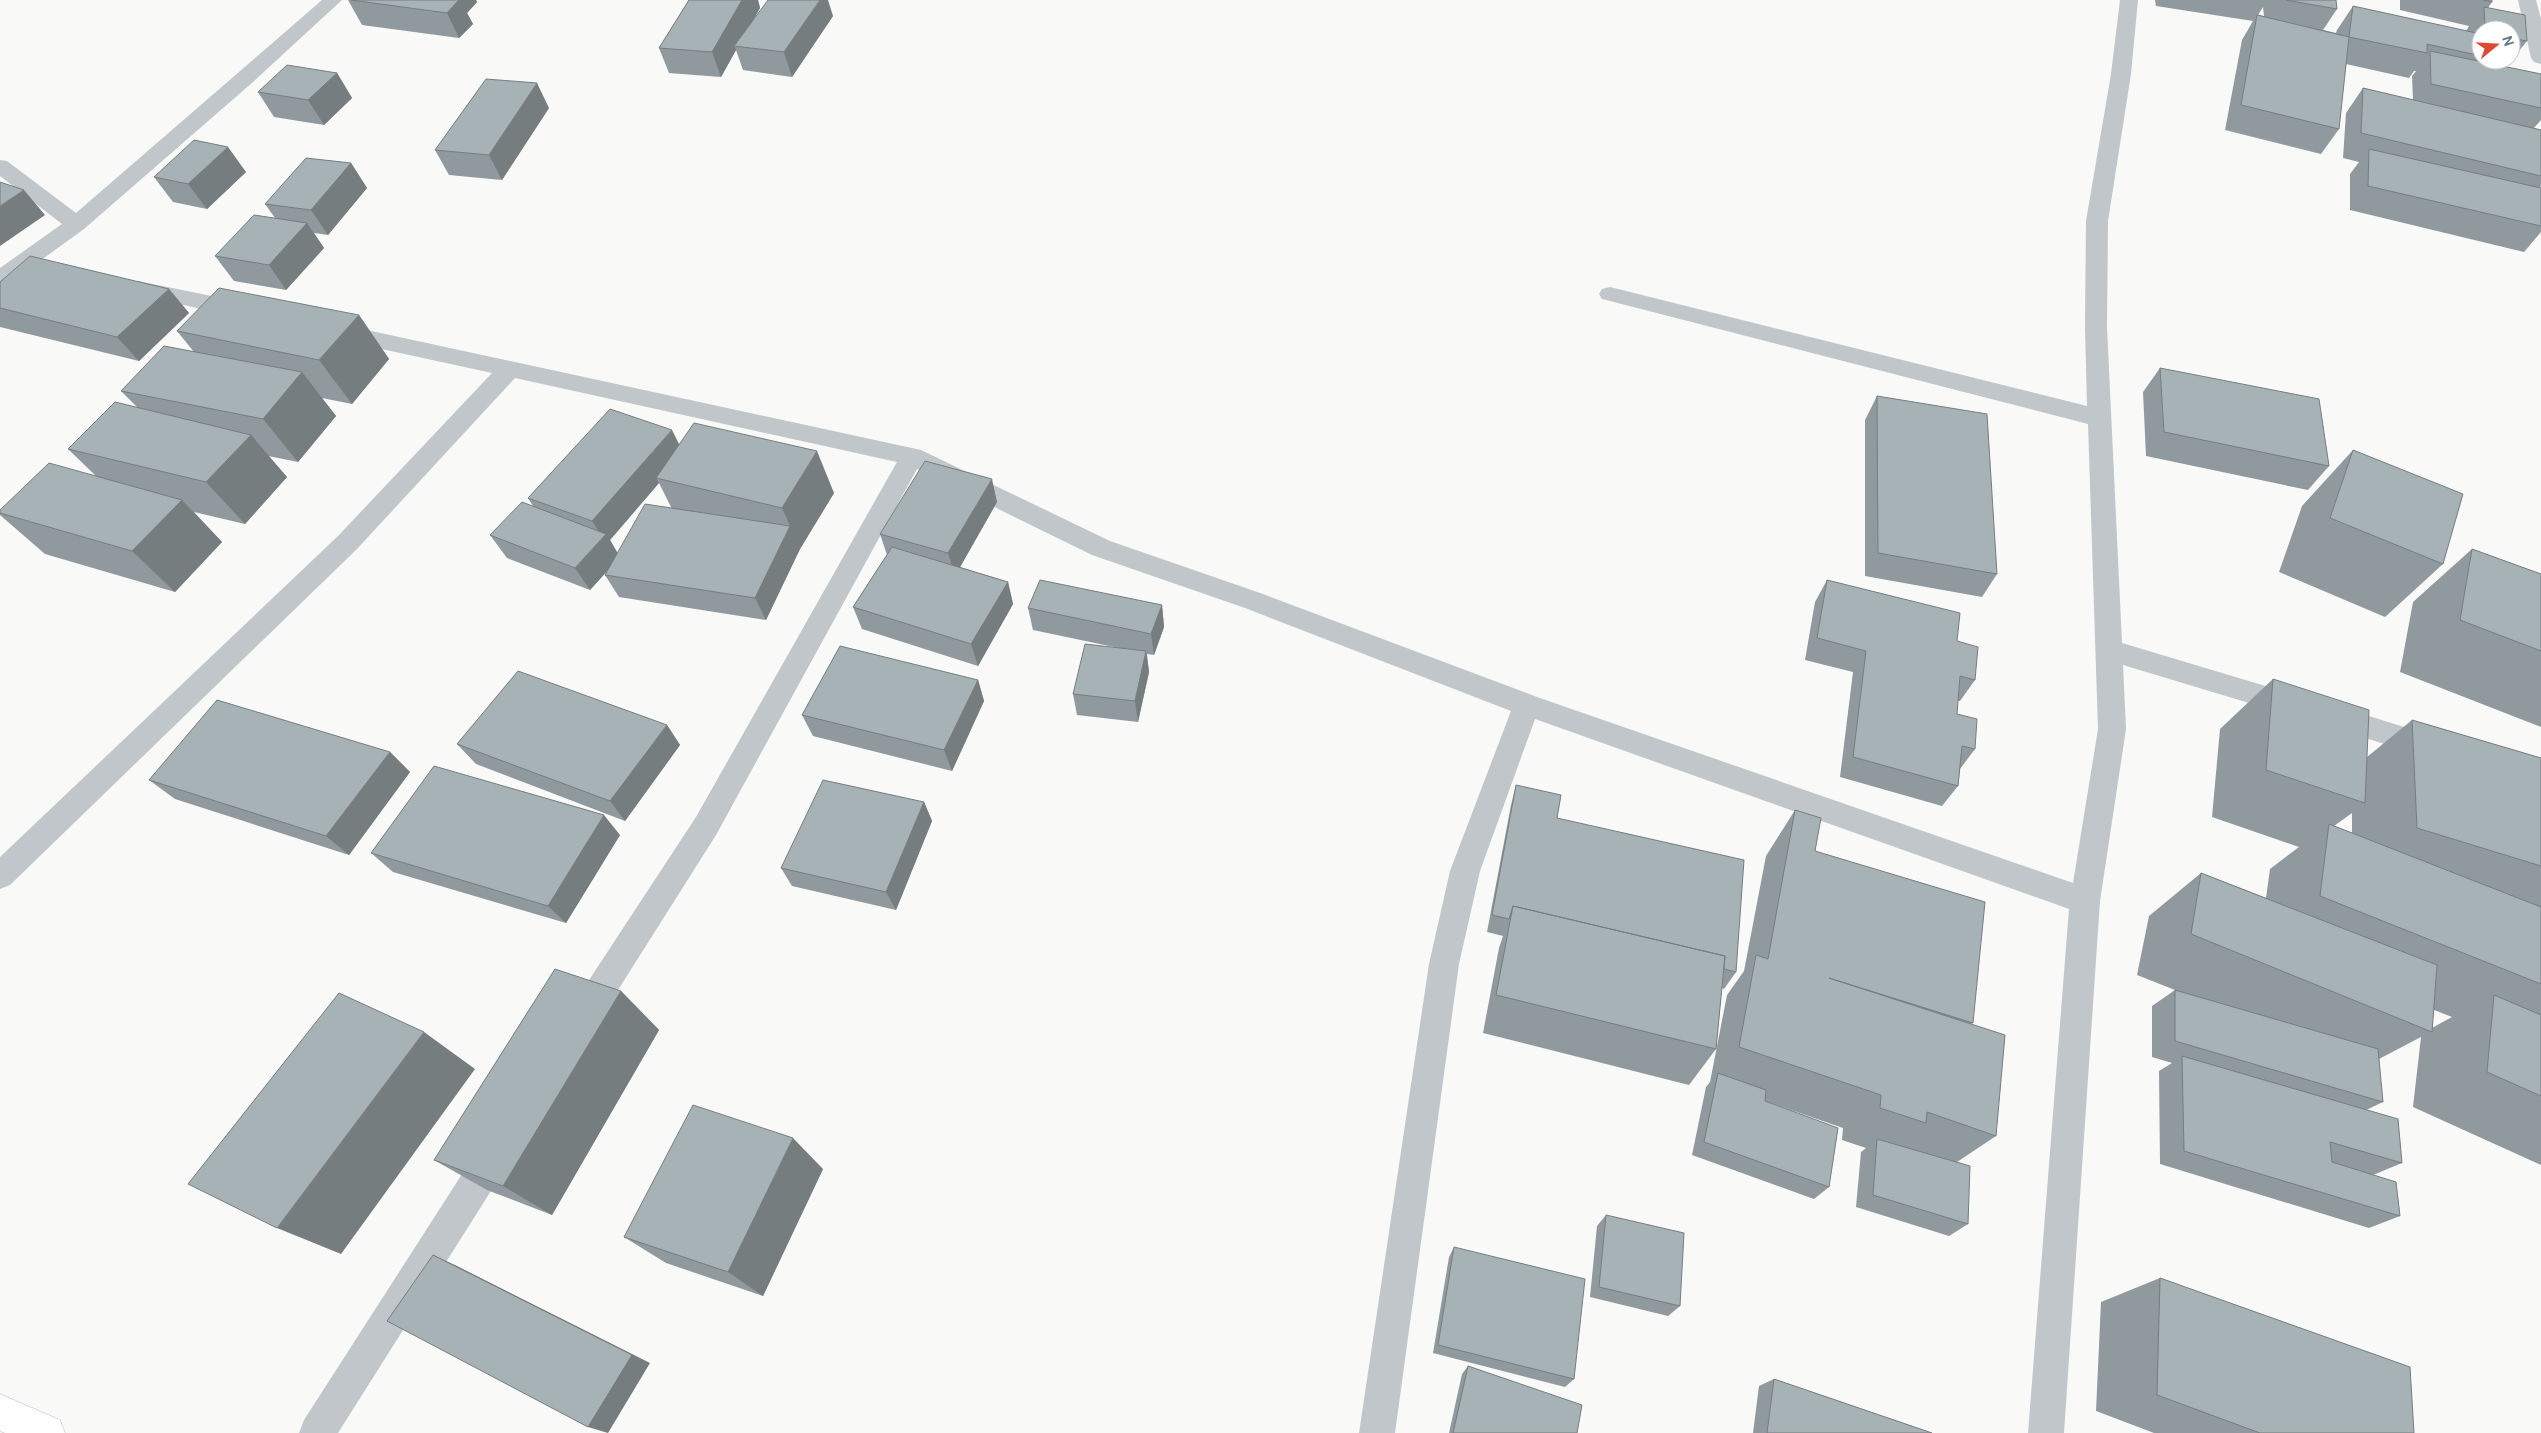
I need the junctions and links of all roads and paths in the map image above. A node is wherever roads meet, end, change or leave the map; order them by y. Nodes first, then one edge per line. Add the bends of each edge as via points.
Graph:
1 (333, 0) edge
2 (2129, 0) edge
3 (2527, 0) edge
4 (2541, 58) edge
5 (0, 166) edge
6 (76, 224) junction
7 (22, 263) junction
8 (52, 270) edge
9 (0, 280) edge
10 (120, 284) edge
11 (1610, 294) dead end
12 (266, 316) edge
13 (315, 326) edge
14 (510, 369) junction
15 (2100, 418) junction
16 (912, 456) junction
17 (2110, 650) junction
18 (1527, 705) junction
19 (2457, 754) edge
20 (0, 876) edge
21 (2085, 901) junction
22 (567, 1042) edge
23 (514, 1125) edge
24 (0, 1412) edge
25 (47, 1433) edge
26 (316, 1433) edge
27 (1377, 1433) edge
28 (2046, 1433) edge

1 - 6 street
2 - 15 street via 2121,74 2096,221
3 - 4 street
5 - 6 street
6 - 7 street
7 - 8 street
7 - 9 street
10 - 12 street
11 - 15 street
13 - 14 street
14 - 16 street
14 - 20 street via 347,543
15 - 17 street
16 - 18 street via 1101,548 1254,601
16 - 22 street via 706,826
17 - 19 street
17 - 21 street via 2112,729
18 - 21 street
18 - 27 street via 1464,871 1444,964
21 - 28 street
23 - 26 street
24 - 25 main road

